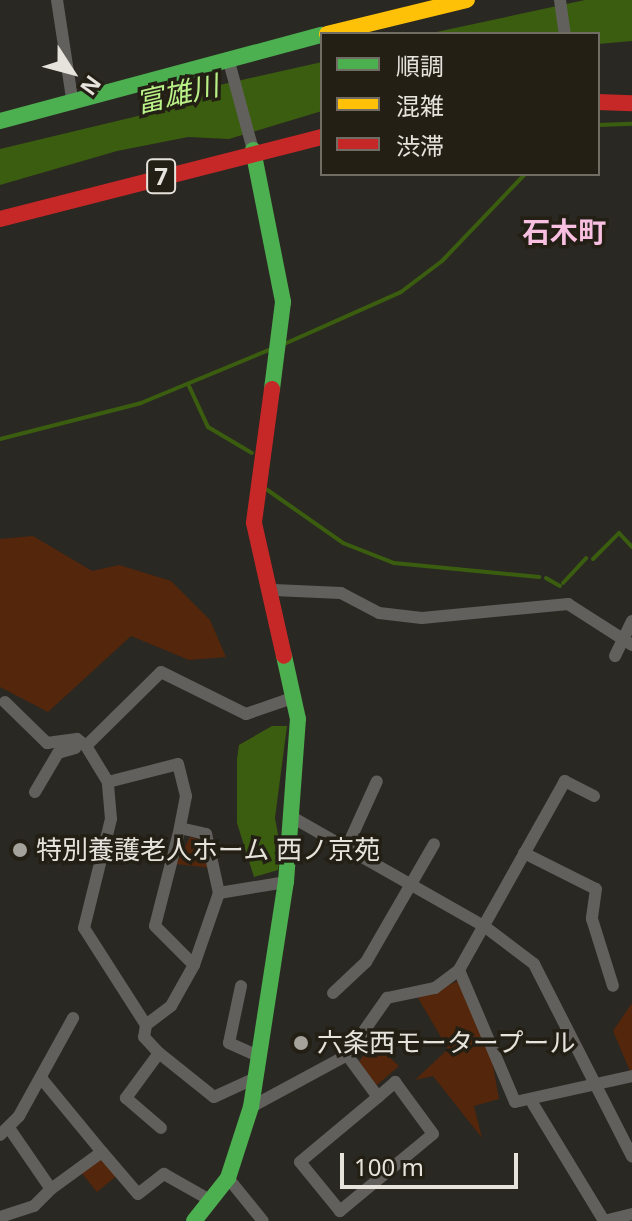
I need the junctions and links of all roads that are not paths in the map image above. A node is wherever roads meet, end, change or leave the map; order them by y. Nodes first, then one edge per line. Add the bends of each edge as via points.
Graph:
1 (57, 0) edge
2 (467, 0) edge
3 (560, 0) edge
4 (337, 32) edge
5 (565, 32) edge
6 (320, 37) edge
7 (230, 66) junction
8 (600, 102) edge
9 (632, 103) edge
10 (73, 104) junction
11 (0, 121) edge
12 (320, 137) edge
13 (252, 145) junction
14 (0, 219) edge
15 (274, 590) junction
16 (632, 621) edge
17 (618, 642) junction
18 (632, 645) edge
19 (615, 656) dead end
20 (295, 697) junction
21 (5, 702) dead end
22 (86, 746) junction
23 (377, 781) dead end
24 (108, 782) junction
25 (35, 792) dead end
26 (594, 796) dead end
27 (290, 816) junction
28 (180, 828) junction
29 (434, 844) dead end
30 (347, 847) junction
31 (524, 853) junction
32 (286, 882) junction
33 (413, 888) junction
34 (219, 893) junction
35 (484, 926) junction
36 (194, 965) junction
37 (459, 970) junction
38 (241, 986) dead end
39 (613, 986) dead end
40 (333, 993) dead end
41 (73, 1018) dead end
42 (146, 1025) junction
43 (159, 1053) junction
44 (256, 1055) junction
45 (347, 1055) junction
46 (632, 1076) edge
47 (41, 1078) junction
48 (251, 1080) junction
49 (593, 1087) junction
50 (378, 1097) junction
51 (533, 1104) junction
52 (251, 1107) junction
53 (161, 1128) dead end
54 (4, 1131) edge
55 (631, 1151) edge
56 (102, 1152) junction
57 (228, 1178) junction
58 (51, 1189) junction
59 (210, 1200) junction
60 (632, 1214) edge
61 (0, 1217) edge
62 (194, 1221) edge
63 (263, 1221) edge

1 - 10 street
2 - 4 street
3 - 5 street
6 - 7 street
7 - 10 street
7 - 13 street
8 - 9 street
10 - 11 street
12 - 13 street, 7
13 - 14 street, 7
13 - 15 street via 283,284 254,523
15 - 17 street via 341,593 379,613 422,618 568,604
15 - 20 street
16 - 17 street
17 - 18 street
17 - 19 street
20 - 22 street via 246,714 161,672
20 - 27 street
21 - 22 street via 47,743 77,739
22 - 24 street
22 - 25 street via 58,753
23 - 30 street
24 - 28 street via 178,764 186,796
24 - 42 street via 111,819 84,928
26 - 31 street via 565,781
27 - 30 street
27 - 32 street
28 - 34 street via 206,834
28 - 36 street via 155,926
29 - 33 street
30 - 33 street
31 - 35 street
31 - 39 street via 596,889 592,919
32 - 34 street
32 - 44 street
33 - 35 street
33 - 40 street via 366,962
34 - 36 street
35 - 37 street
35 - 49 street via 534,964
36 - 42 street via 171,1006
37 - 45 street via 435,988 387,998
37 - 51 street via 515,1102
38 - 44 street via 229,1043
41 - 47 street
42 - 43 street via 144,1037
43 - 48 street via 214,1097
43 - 53 street via 126,1098
44 - 48 street
45 - 50 street
45 - 52 street
46 - 49 street
47 - 54 street
47 - 56 street
48 - 52 street
49 - 51 street
49 - 55 street
50 - 50 street via 395,1082 433,1134 340,1211 300,1162
51 - 60 street via 604,1221
52 - 57 street
54 - 58 street
56 - 58 street
56 - 59 street via 138,1194 164,1174
57 - 59 street
57 - 63 street
58 - 61 street via 34,1206
59 - 62 street

